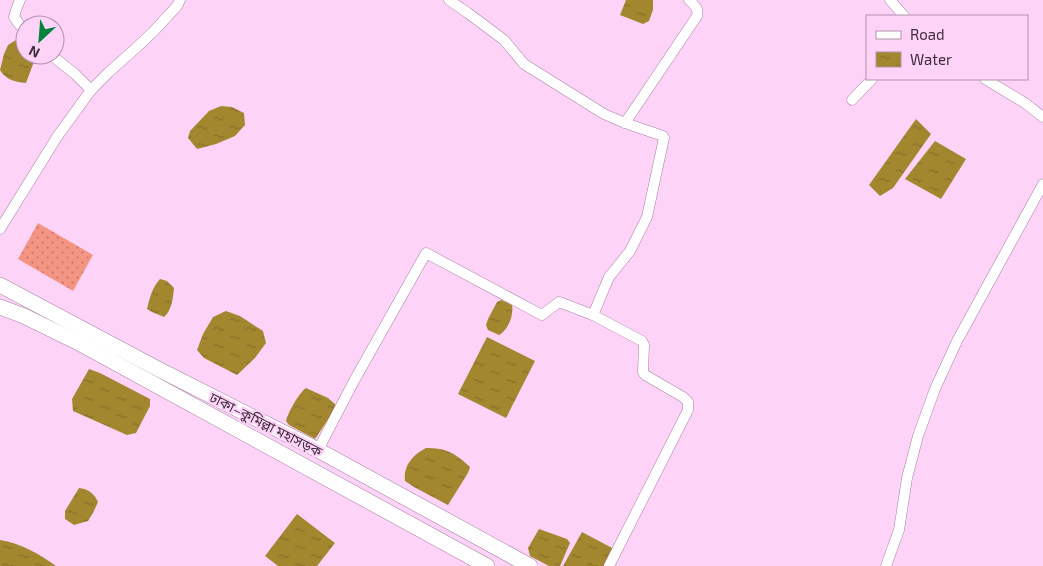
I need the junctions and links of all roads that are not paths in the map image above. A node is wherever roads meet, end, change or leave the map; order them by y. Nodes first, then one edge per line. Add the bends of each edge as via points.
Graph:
1 (20, 0) edge
2 (180, 0) edge
3 (449, 0) edge
4 (689, 0) edge
5 (890, 0) edge
6 (903, 15) edge
7 (15, 19) edge
8 (64, 65) edge
9 (871, 80) edge
10 (987, 80) edge
11 (91, 90) junction
12 (852, 100) dead end
13 (1043, 117) edge
14 (624, 123) junction
15 (1043, 184) edge
16 (0, 229) edge
17 (0, 285) edge
18 (0, 307) edge
19 (593, 314) junction
20 (318, 450) junction
21 (487, 566) edge
22 (530, 566) edge
23 (610, 566) edge
24 (886, 566) edge

1 - 7 street
2 - 11 street via 154,32
3 - 14 street via 504,40 524,64
4 - 14 street via 696,8 697,16
5 - 6 street
8 - 11 street
9 - 12 street
10 - 13 street
11 - 16 street
14 - 19 street via 664,138 647,217 630,251 609,277
15 - 24 street via 957,341 935,389 916,444 899,530
17 - 20 highway, ঢাকা–কুমিল্লা মহাসড়ক
18 - 21 highway, ঢাকা–কুমিল্লা মহাসড়ক via 87,348
19 - 20 street via 559,302 542,315 426,253
19 - 23 street via 642,341 645,375 688,402 688,410
20 - 22 highway, ঢাকা–কুমিল্লা মহাসড়ক

